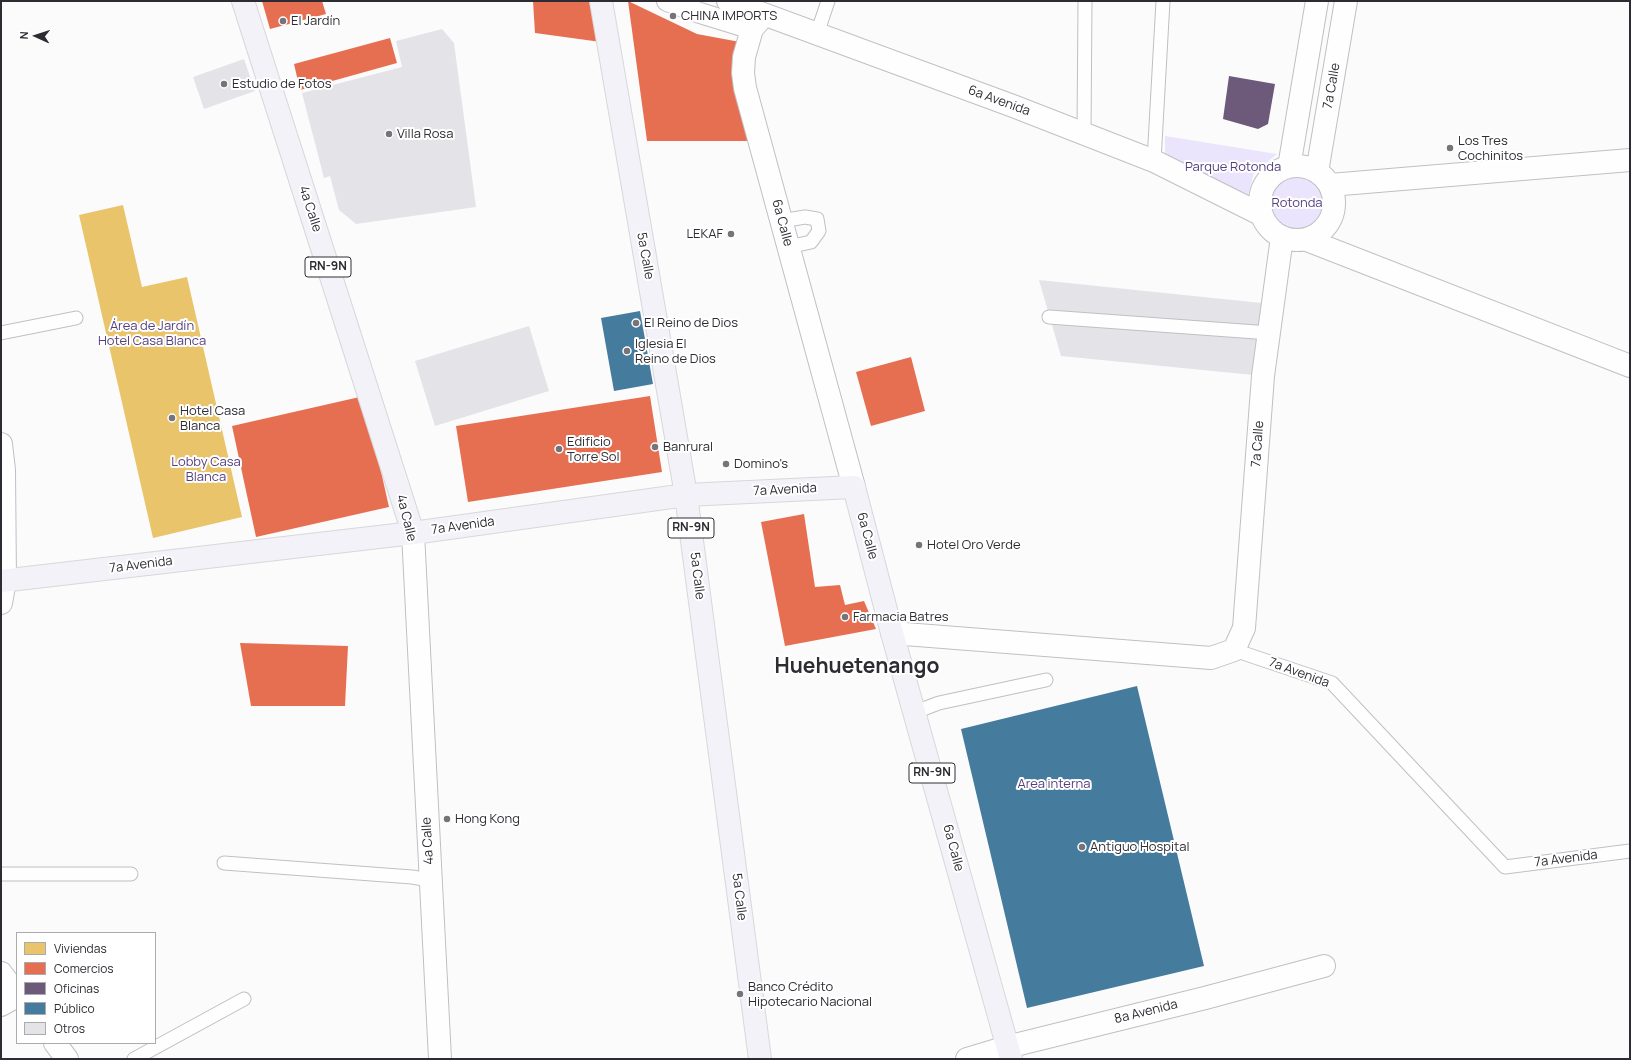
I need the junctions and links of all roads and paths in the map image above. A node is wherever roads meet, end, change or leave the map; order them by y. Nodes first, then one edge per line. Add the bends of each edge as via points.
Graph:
1 (244, 1) edge
2 (601, 1) edge
3 (667, 1) edge
4 (728, 1) edge
5 (828, 1) edge
6 (1085, 1) edge
7 (1163, 1) edge
8 (1317, 1) edge
9 (1346, 1) edge
10 (758, 22) junction
11 (817, 34) junction
12 (1084, 133) junction
13 (1154, 160) junction
14 (1630, 160) edge
15 (1288, 167) junction
16 (1323, 178) junction
17 (1262, 216) junction
18 (781, 220) junction
19 (1282, 237) junction
20 (1307, 240) junction
21 (788, 247) junction
22 (1049, 317) dead end
23 (76, 318) dead end
24 (1270, 332) junction
25 (1, 333) edge
26 (1630, 366) edge
27 (1, 444) edge
28 (854, 487) junction
29 (686, 494) junction
30 (413, 533) junction
31 (3, 581) edge
32 (1, 603) edge
33 (892, 633) junction
34 (1234, 650) junction
35 (1046, 680) dead end
36 (915, 712) junction
37 (1630, 851) edge
38 (224, 863) dead end
39 (1, 874) edge
40 (131, 874) dead end
41 (430, 880) junction
42 (1324, 966) dead end
43 (1, 973) edge
44 (16, 994) edge
45 (16, 996) edge
46 (244, 999) dead end
47 (1, 1005) edge
48 (56, 1044) edge
49 (1009, 1053) edge
50 (67, 1059) edge
51 (134, 1059) edge
52 (440, 1059) edge
53 (760, 1059) edge
54 (967, 1059) edge

1 - 30 main road, 4a Calle / RN-9N
2 - 29 main road, 5a Calle / RN-9N
3 - 10 street via 700,13
4 - 10 street, 6a Avenida
5 - 11 lane
6 - 12 lane
7 - 13 lane
8 - 15 street
9 - 16 street, 7a Calle
10 - 11 street, 6a Avenida
10 - 18 street, 6a Calle via 744,57 743,73
11 - 12 street, 6a Avenida
12 - 13 street, 6a Avenida
13 - 17 street, 6a Avenida
14 - 16 street
15 - 16 street via 1311,168
15 - 17 street via 1276,173 1264,186 1260,199
16 - 20 street via 1332,191 1332,217 1322,232
17 - 19 street via 1268,227
18 - 21 street, 6a Calle
18 - 21 lane via 805,217 817,219 819,231 811,242
19 - 20 street via 1294,241
19 - 24 street, 7a Calle
20 - 26 street
21 - 28 street, 6a Calle
22 - 24 lane
23 - 25 lane
24 - 34 street, 7a Calle via 1263,376 1244,628
27 - 31 street via 4,470
28 - 29 main road, 7a Avenida
28 - 33 main road, 6a Calle / RN-9N
29 - 30 main road, 7a Avenida
29 - 53 main road, 5a Calle / RN-9N
30 - 31 main road, 7a Avenida
30 - 41 street, 4a Calle
31 - 32 street
33 - 34 street via 1211,658
33 - 36 main road, 6a Calle / RN-9N
34 - 37 lane, 7a Avenida via 1332,683 1505,867
35 - 36 lane via 940,703
36 - 49 main road, 6a Calle / RN-9N
38 - 41 lane
39 - 40 lane
41 - 52 street, 4a Calle
42 - 49 street, 8a Avenida
43 - 44 street
45 - 47 street
46 - 51 lane
48 - 50 street
49 - 54 street, 8a Avenida

